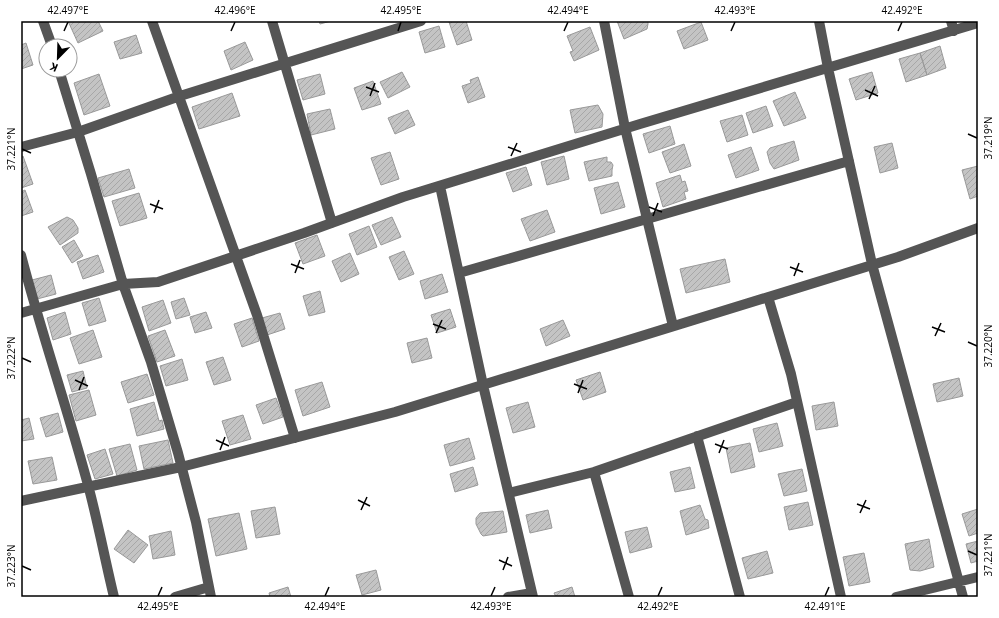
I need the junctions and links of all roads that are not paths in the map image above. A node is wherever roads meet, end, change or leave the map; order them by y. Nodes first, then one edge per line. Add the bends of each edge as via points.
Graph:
1 (43, 21) edge
2 (152, 21) edge
3 (272, 21) edge
4 (421, 21) edge
5 (604, 21) edge
6 (820, 21) edge
7 (410, 23) edge
8 (978, 23) edge
9 (952, 26) edge
10 (49, 38) edge
11 (284, 63) junction
12 (828, 68) junction
13 (61, 78) edge
14 (180, 96) junction
15 (626, 128) junction
16 (78, 132) junction
17 (21, 147) edge
18 (849, 161) junction
19 (440, 186) junction
20 (647, 220) junction
21 (332, 223) junction
22 (978, 228) edge
23 (21, 254) edge
24 (236, 256) junction
25 (872, 264) junction
26 (459, 273) junction
27 (123, 284) junction
28 (768, 297) junction
29 (35, 309) junction
30 (21, 313) edge
31 (673, 326) junction
32 (483, 385) junction
33 (797, 402) junction
34 (697, 436) junction
35 (295, 438) junction
36 (181, 467) junction
37 (594, 472) junction
38 (88, 486) junction
39 (509, 493) junction
40 (21, 500) edge
41 (978, 577) edge
42 (959, 582) junction
43 (210, 592) edge
44 (533, 595) edge
45 (114, 597) edge
46 (175, 597) edge
47 (508, 597) edge
48 (629, 597) edge
49 (740, 597) edge
50 (841, 597) edge
51 (896, 597) edge
52 (963, 597) edge

1 - 10 street
2 - 14 street
3 - 11 street
4 - 7 street
5 - 15 street
6 - 12 street
7 - 11 street
8 - 9 street
9 - 12 street
11 - 14 street
11 - 21 street
12 - 15 street
12 - 18 street
13 - 16 street
14 - 16 street
14 - 24 street
15 - 19 street
15 - 20 street
16 - 17 street
16 - 27 street
18 - 20 street
18 - 25 street
19 - 21 street
19 - 26 street
20 - 26 street
20 - 31 street
21 - 24 street
22 - 25 street
23 - 29 street
24 - 27 street via 158,282
24 - 35 street
25 - 28 street
25 - 42 street
26 - 32 street
27 - 29 street
27 - 36 street via 150,362
28 - 31 street
28 - 33 street
29 - 30 street
29 - 38 street
31 - 32 street
32 - 35 street via 395,412
32 - 39 street
33 - 34 street
33 - 50 street
34 - 37 street
34 - 49 street
35 - 36 street
36 - 38 street
36 - 43 street via 196,522
37 - 39 street
37 - 48 street
38 - 40 street
38 - 45 street
39 - 44 street
41 - 42 street
42 - 51 street
42 - 52 street
43 - 46 street
44 - 47 street

